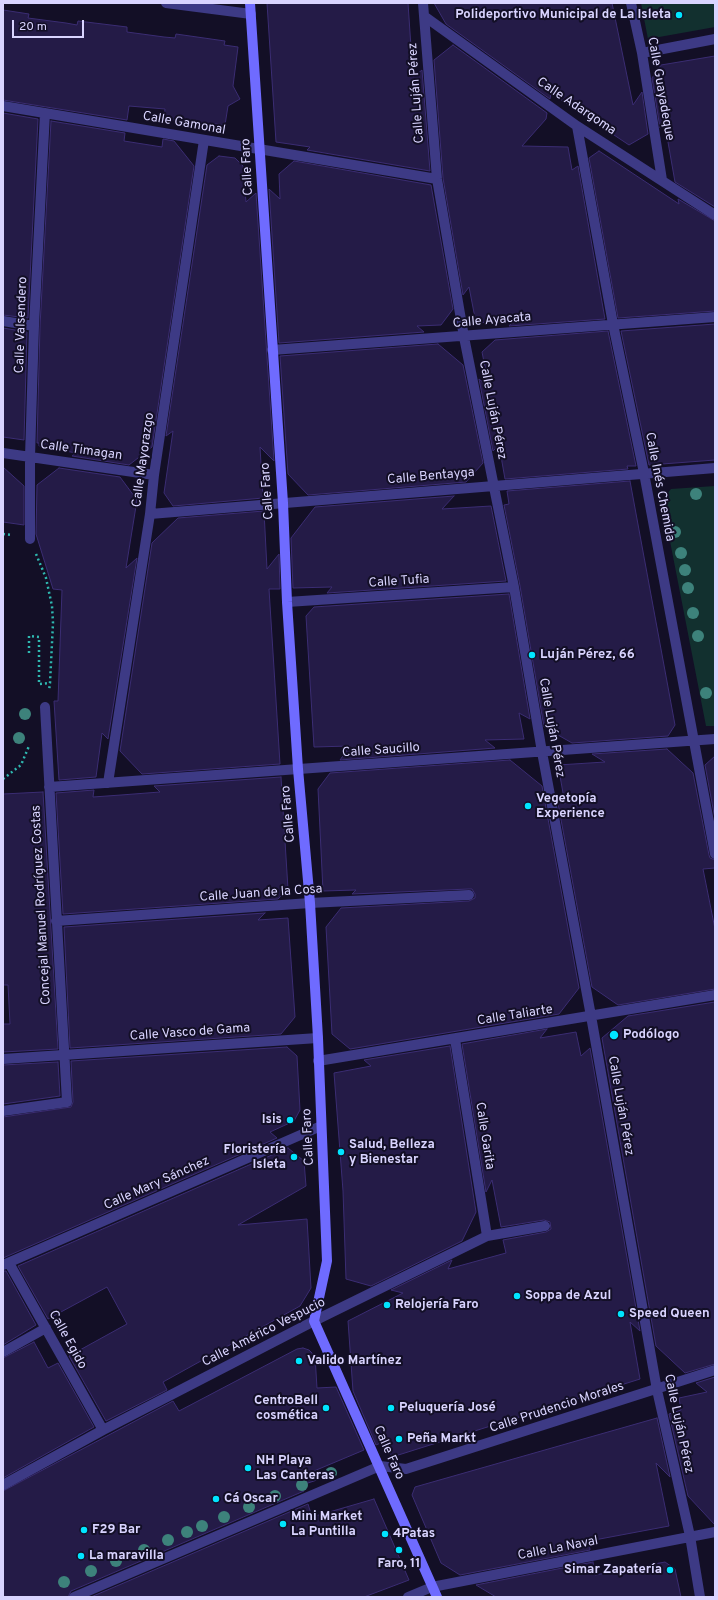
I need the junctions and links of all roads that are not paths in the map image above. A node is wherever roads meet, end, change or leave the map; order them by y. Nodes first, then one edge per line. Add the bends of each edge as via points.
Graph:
1 (166, 3) edge
2 (250, 3) edge
3 (423, 3) edge
4 (632, 3) edge
5 (251, 14) junction
6 (424, 16) junction
7 (715, 40) edge
8 (642, 52) junction
9 (3, 106) edge
10 (45, 113) junction
11 (577, 126) junction
12 (204, 140) junction
13 (261, 150) junction
14 (437, 179) junction
15 (662, 180) junction
16 (715, 215) edge
17 (715, 317) edge
18 (3, 321) edge
19 (613, 324) junction
20 (34, 326) junction
21 (464, 336) junction
22 (272, 350) junction
23 (3, 453) edge
24 (30, 457) junction
25 (715, 468) edge
26 (644, 473) junction
27 (154, 475) junction
28 (493, 485) junction
29 (283, 504) junction
30 (150, 514) junction
31 (30, 539) road end
32 (514, 587) junction
33 (287, 602) junction
34 (45, 707) road end
35 (715, 739) edge
36 (694, 741) junction
37 (542, 752) junction
38 (298, 769) junction
39 (108, 783) junction
40 (49, 788) junction
41 (715, 854) edge
42 (469, 895) dead end
43 (310, 903) junction
44 (56, 921) junction
45 (715, 995) edge
46 (591, 1016) junction
47 (318, 1038) junction
48 (455, 1039) junction
49 (64, 1055) junction
50 (3, 1059) edge
51 (318, 1061) junction
52 (3, 1111) edge
53 (321, 1126) junction
54 (545, 1226) dead end
55 (487, 1236) junction
56 (6, 1264) edge
57 (314, 1321) junction
58 (46, 1328) junction
59 (3, 1352) edge
60 (715, 1370) edge
61 (657, 1390) junction
62 (103, 1430) junction
63 (380, 1466) junction
64 (3, 1485) edge
65 (715, 1532) edge
66 (690, 1536) junction
67 (432, 1587) junction
68 (74, 1597) edge
69 (408, 1597) edge
70 (437, 1597) edge
71 (700, 1597) edge

1 - 5 street
2 - 5 street, Calle Faro
3 - 6 street, Calle Luján Pérez
4 - 8 street, Calle Guayadeque
5 - 13 street, Calle Faro
6 - 11 street, Calle Adargoma
6 - 14 street, Calle Luján Pérez
7 - 8 street
8 - 15 street, Calle Guayadeque
9 - 10 street, Calle Gamonal
10 - 12 street, Calle Gamonal
10 - 20 street, Calle Valsendero
11 - 15 street, Calle Adargoma
11 - 19 street, Calle Inés Chemida
12 - 13 street, Calle Gamonal
12 - 27 street, Calle Mayorazgo
13 - 14 street, Calle Gamonal
13 - 22 street, Calle Faro
14 - 21 street, Calle Luján Pérez
15 - 16 street, Calle Adargoma
17 - 19 street, Calle Ayacata
18 - 20 street
19 - 21 street, Calle Ayacata
19 - 26 street, Calle Inés Chemida
20 - 24 street, Calle Valsendero
21 - 22 street, Calle Ayacata
21 - 28 street, Calle Luján Pérez
22 - 29 street, Calle Faro
23 - 24 street, Calle Timagan
24 - 27 street, Calle Timagan
24 - 31 street, Calle Valsendero
25 - 26 street, Calle Bentayga
26 - 28 street, Calle Bentayga
26 - 36 street, Calle Inés Chemida
27 - 30 street, Calle Mayorazgo
28 - 29 street, Calle Bentayga
28 - 32 street, Calle Luján Pérez
29 - 30 street, Calle Bentayga
29 - 33 street, Calle Faro
30 - 39 street, Calle Mayorazgo
32 - 33 street, Calle Tufia
32 - 37 street, Calle Luján Pérez
33 - 38 street, Calle Faro
34 - 40 street, Concejal Manuel Rodríguez Costas
35 - 36 street, Calle Saucillo
36 - 37 street, Calle Saucillo
36 - 41 street, Calle Inés Chemida
37 - 38 street, Calle Saucillo
37 - 46 street, Calle Luján Pérez
38 - 39 street, Calle Saucillo
38 - 43 street, Calle Faro
39 - 40 street, Calle Saucillo
40 - 44 street, Concejal Manuel Rodríguez Costas
42 - 43 street, Calle Juan de la Cosa
43 - 44 street, Calle Juan de la Cosa
43 - 47 street, Calle Faro
44 - 49 street, Concejal Manuel Rodríguez Costas
45 - 46 street, Calle Taliarte
46 - 48 street, Calle Taliarte
46 - 61 street, Calle Luján Pérez
47 - 49 street, Calle Vasco de Gama
47 - 51 street, Calle Faro
48 - 51 street, Calle Taliarte
48 - 55 street, Calle Garita
49 - 50 street, Calle Vasco de Gama
49 - 52 street, Concejal Manuel Rodríguez Costas via 66,1102
51 - 53 street, Calle Faro
53 - 56 street, Calle Mary Sánchez
53 - 57 street, Calle Faro via 327,1262
54 - 55 street, Calle Américo Vespucio
55 - 57 street, Calle Américo Vespucio
56 - 58 street, Calle Egido
57 - 62 street, Calle Américo Vespucio
57 - 63 street, Calle Faro
58 - 59 street
58 - 62 street, Calle Egido
60 - 61 street, Calle Prudencio Morales
61 - 63 street, Calle Prudencio Morales via 406,1469
61 - 66 street, Calle Luján Pérez
62 - 64 street, Calle Américo Vespucio
63 - 67 street, Calle Faro
63 - 68 street, Calle Prudencio Morales
65 - 66 street, Calle La Naval
66 - 67 street, Calle La Naval
66 - 71 street, Calle Luján Pérez
67 - 69 street, Calle La Naval
67 - 70 street, Calle Faro

